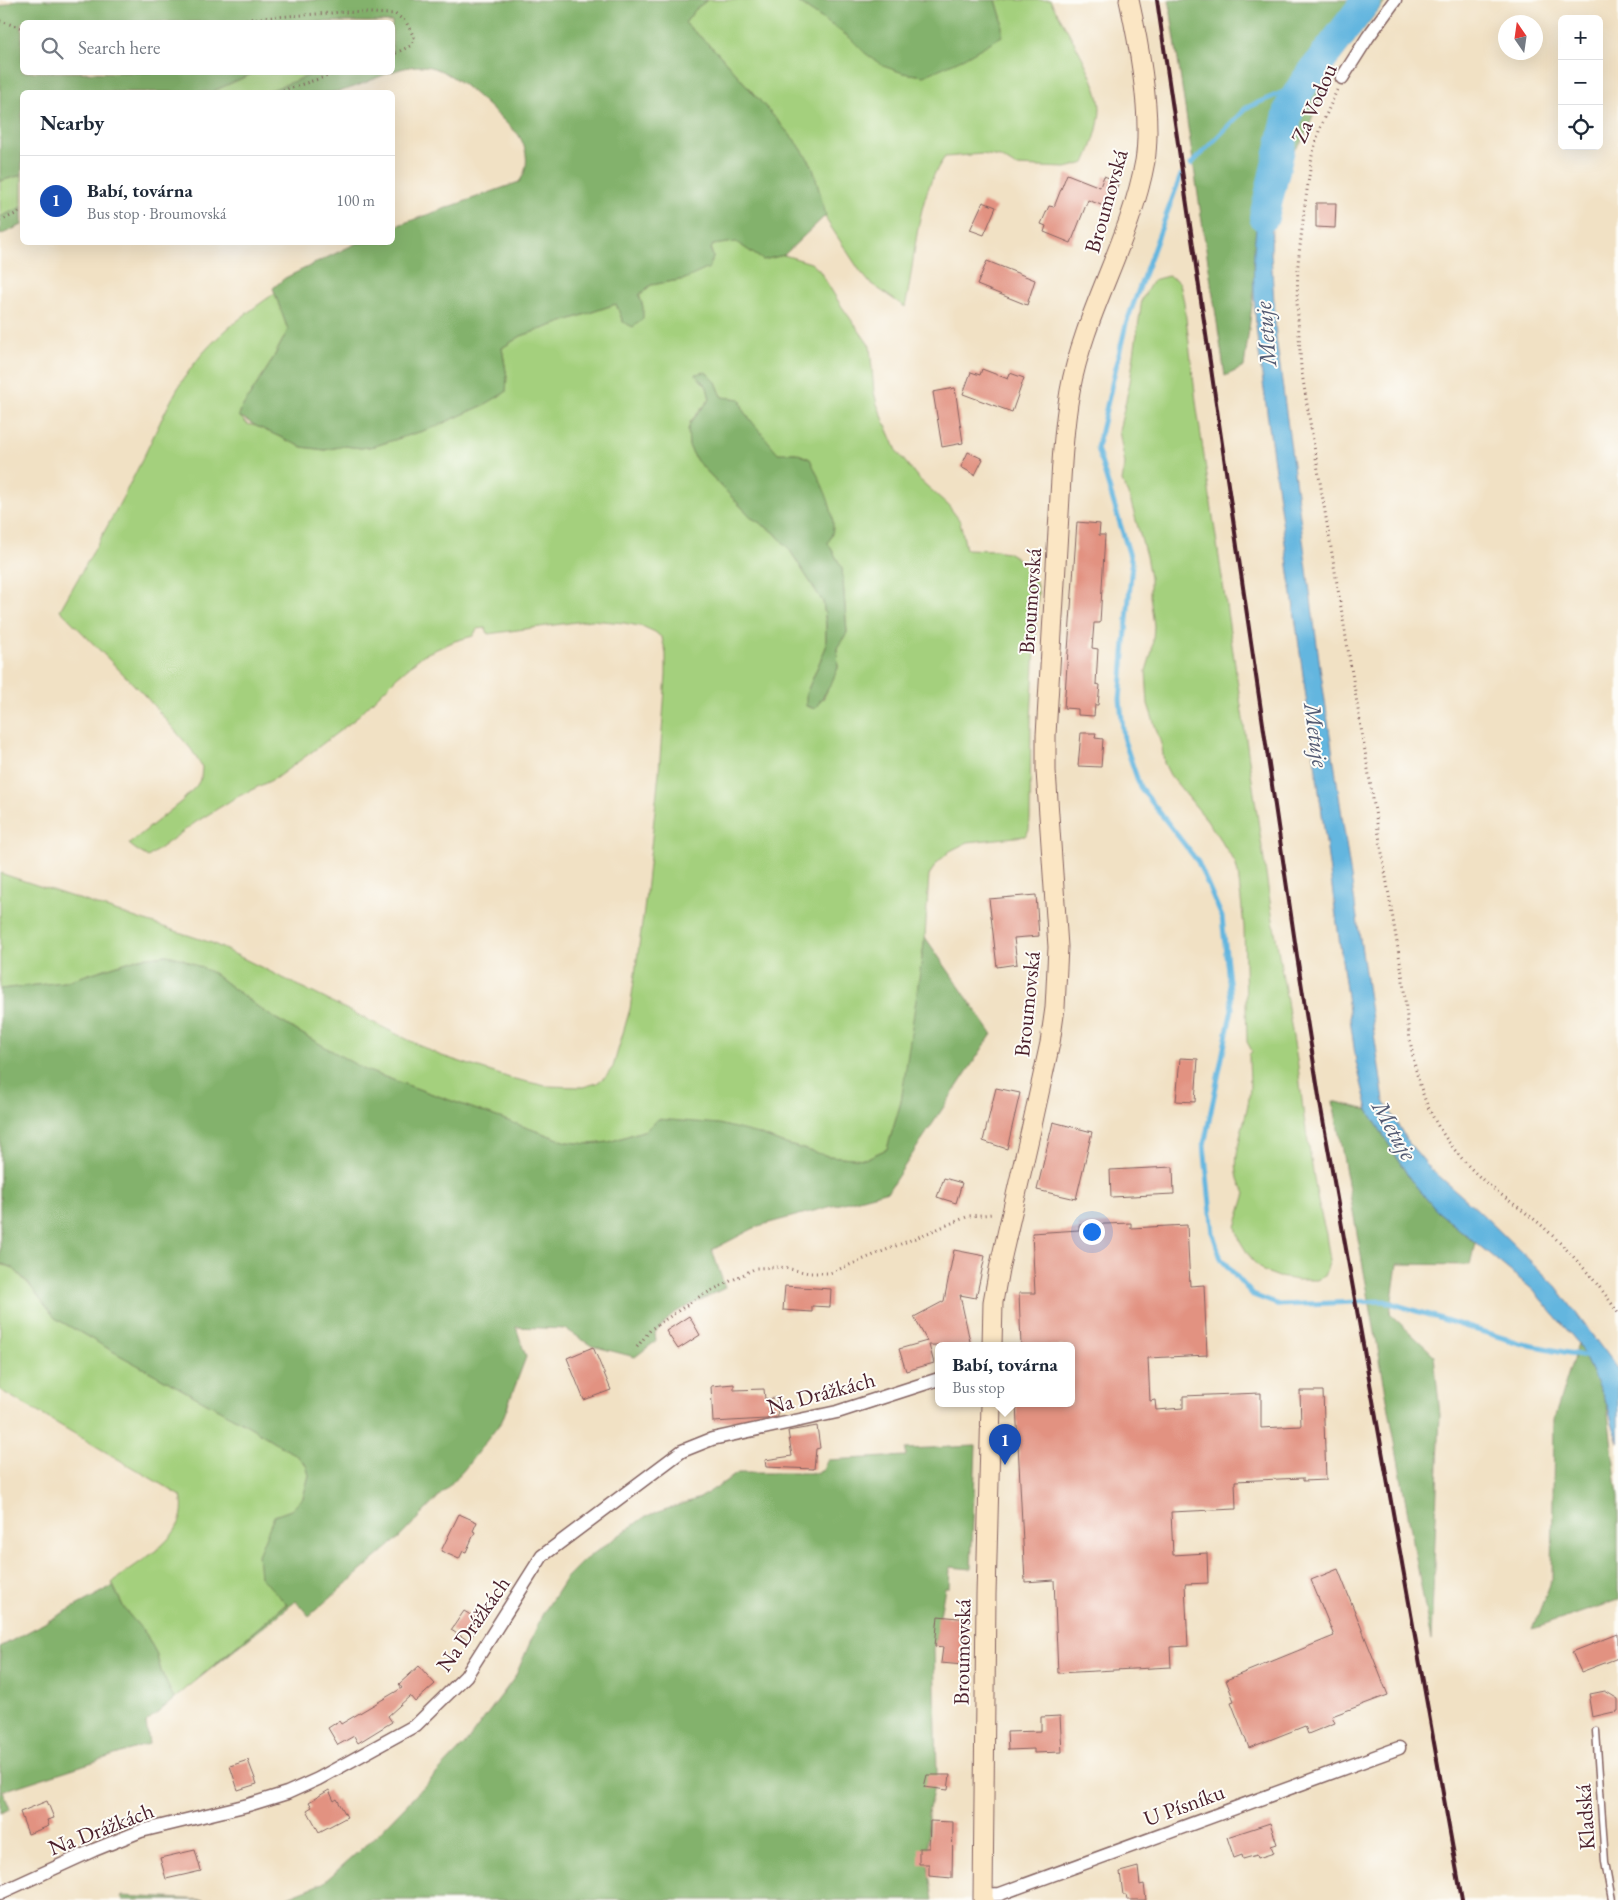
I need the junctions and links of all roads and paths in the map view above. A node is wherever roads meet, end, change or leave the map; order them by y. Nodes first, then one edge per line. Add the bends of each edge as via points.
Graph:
1 (1129, 0) edge
2 (1395, 0) edge
3 (234, 20) edge
4 (0, 21) edge
5 (20, 27) edge
6 (395, 54) edge
7 (331, 75) edge
8 (1342, 78) joint
9 (284, 90) edge
10 (20, 212) edge
11 (0, 221) edge
12 (1012, 1214) junction
13 (1618, 1313) edge
14 (992, 1342) edge
15 (637, 1347) dead end
16 (935, 1380) edge
17 (990, 1407) edge
18 (1596, 1731) dead end
19 (1399, 1748) dead end
20 (0, 1893) edge
21 (983, 1898) edge
22 (1612, 1900) edge

1 - 12 main road, Broumovská via 1143,81 1146,145 1139,186 1128,222 1076,367 1066,424 1046,735 1058,977 1050,1042
2 - 8 street, Za Vodou
3 - 6 path via 344,12 395,14 406,22 414,37 410,46
4 - 5 path
7 - 9 path
8 - 13 path, Za Vodou via 1312,156 1298,264 1301,368 1402,973 1413,1060 1433,1118 1461,1158 1559,1243
10 - 11 path
12 - 14 main road, Broumovská via 992,1302
12 - 15 path via 969,1216 830,1272 808,1273 780,1266 756,1268 699,1297 651,1329
16 - 20 street, Na Drážkách via 837,1412 712,1439 682,1452 542,1556 466,1676 416,1724 287,1794 141,1831
17 - 21 main road, Broumovská
18 - 22 lane, Kladská via 1605,1862
19 - 21 street, U Písníku

